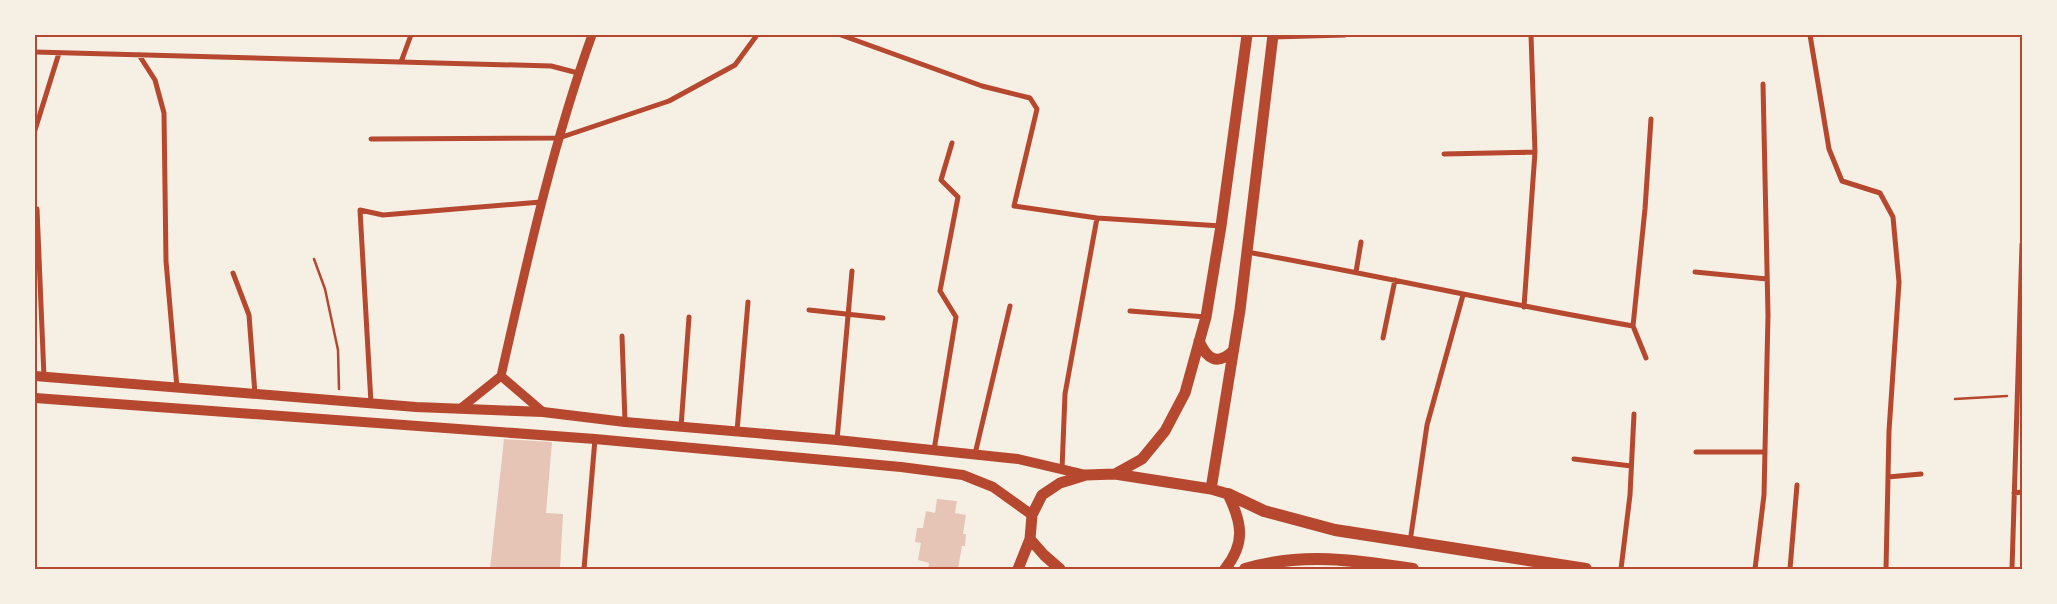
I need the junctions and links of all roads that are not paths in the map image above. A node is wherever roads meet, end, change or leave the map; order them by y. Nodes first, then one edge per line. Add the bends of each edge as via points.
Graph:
1 (411, 35) edge
2 (592, 35) edge
3 (757, 35) edge
4 (841, 35) edge
5 (1247, 35) edge
6 (1346, 35) edge
7 (1531, 35) edge
8 (1810, 35) edge
9 (1273, 36) edge
10 (35, 52) edge
11 (59, 53) junction
12 (139, 55) junction
13 (401, 62) junction
14 (578, 73) junction
15 (1763, 84) dead end
16 (1651, 118) dead end
17 (35, 130) edge
18 (559, 138) junction
19 (371, 139) dead end
20 (952, 143) dead end
21 (1535, 152) junction
22 (1444, 154) dead end
23 (541, 202) junction
24 (37, 208) dead end
25 (1097, 218) junction
26 (1221, 226) junction
27 (1361, 242) dead end
28 (2022, 244) edge
29 (1247, 252) junction
30 (852, 272) dead end
31 (1356, 272) junction
32 (1695, 272) dead end
33 (233, 274) dead end
34 (1395, 280) junction
35 (1767, 280) junction
36 (1463, 295) junction
37 (748, 302) dead end
38 (1010, 306) dead end
39 (1524, 307) junction
40 (809, 310) dead end
41 (1130, 311) dead end
42 (848, 316) junction
43 (689, 317) dead end
44 (1206, 317) junction
45 (883, 318) dead end
46 (1633, 326) junction
47 (622, 336) dead end
48 (1383, 338) dead end
49 (1200, 341) junction
50 (1233, 351) junction
51 (1646, 358) dead end
52 (501, 376) junction
53 (40, 377) edge
54 (178, 388) junction
55 (255, 394) junction
56 (35, 398) edge
57 (371, 403) junction
58 (461, 408) junction
59 (543, 412) junction
60 (1634, 414) dead end
61 (625, 422) junction
62 (680, 426) junction
63 (737, 431) junction
64 (595, 440) junction
65 (837, 440) junction
66 (934, 450) junction
67 (1696, 452) dead end
68 (1765, 452) junction
69 (974, 455) junction
70 (1574, 459) dead end
71 (1631, 466) junction
72 (1062, 469) junction
73 (1115, 474) junction
74 (1920, 474) dead end
75 (1086, 475) junction
76 (1888, 477) junction
77 (1797, 485) dead end
78 (1211, 490) junction
79 (2022, 492) edge
80 (2014, 493) junction
81 (1228, 494) junction
82 (1032, 514) junction
83 (1030, 539) junction
84 (1410, 543) junction
85 (1367, 565) edge
86 (584, 569) edge
87 (1018, 569) edge
88 (1060, 569) edge
89 (1225, 569) edge
90 (1245, 569) edge
91 (1413, 569) edge
92 (1586, 569) edge
93 (1621, 569) edge
94 (1755, 569) edge
95 (1790, 569) edge
96 (1886, 569) edge
97 (2012, 569) edge

1 - 13 street
2 - 14 street
3 - 18 street via 735,65 669,101
4 - 25 street via 982,86 1030,98 1037,109 1014,206
5 - 26 main road
6 - 9 street
7 - 21 street
8 - 76 street via 1829,150 1842,181 1880,193 1893,217 1899,282
9 - 29 main road
10 - 11 street
11 - 12 street
11 - 17 street
12 - 13 street
12 - 54 street via 155,80 164,113 166,261
13 - 14 street via 551,66
14 - 18 street
15 - 35 street
16 - 46 street
18 - 19 street
18 - 23 street
20 - 66 street via 941,180 958,197 940,291 956,318
21 - 22 street
21 - 39 street
23 - 52 street
23 - 57 street via 383,215 360,210
24 - 53 street
25 - 26 street
25 - 72 street via 1066,394
26 - 44 main road
27 - 31 street
28 - 80 street
29 - 31 street
29 - 50 main road
30 - 42 street
31 - 34 street
32 - 35 street
33 - 55 street via 249,315
34 - 36 street
34 - 48 street
35 - 68 street
36 - 39 street
36 - 84 street via 1427,425
37 - 63 street
38 - 69 street
39 - 46 street
40 - 42 street
41 - 44 street
42 - 45 street
42 - 65 street
43 - 62 street
44 - 49 main road
46 - 51 street
47 - 61 street
49 - 50 main road via 1211,358 1225,358
49 - 73 main road via 1186,393 1165,431 1142,459
50 - 78 main road
52 - 58 street
52 - 59 street
53 - 54 main road
54 - 55 main road
55 - 57 main road
56 - 64 main road
57 - 58 main road
58 - 59 main road
59 - 61 main road
60 - 71 street
61 - 62 main road
62 - 63 main road
63 - 65 main road
64 - 82 main road via 964,475 993,487
64 - 86 street
65 - 66 main road
66 - 69 main road
67 - 68 street
68 - 94 street via 1764,495
69 - 72 main road via 1018,459
70 - 71 street
71 - 93 street
72 - 75 main road
73 - 75 main road
73 - 78 main road
74 - 76 street
75 - 82 main road via 1060,483 1042,496
76 - 96 street
77 - 95 street
78 - 81 main road
79 - 80 street
80 - 97 street
81 - 84 highway via 1264,511 1295,520
81 - 89 main road via 1239,516 1240,536 1234,557
82 - 83 main road
83 - 87 main road
83 - 88 main road
84 - 92 highway
85 - 90 highway via 1333,558 1294,560
85 - 91 highway

